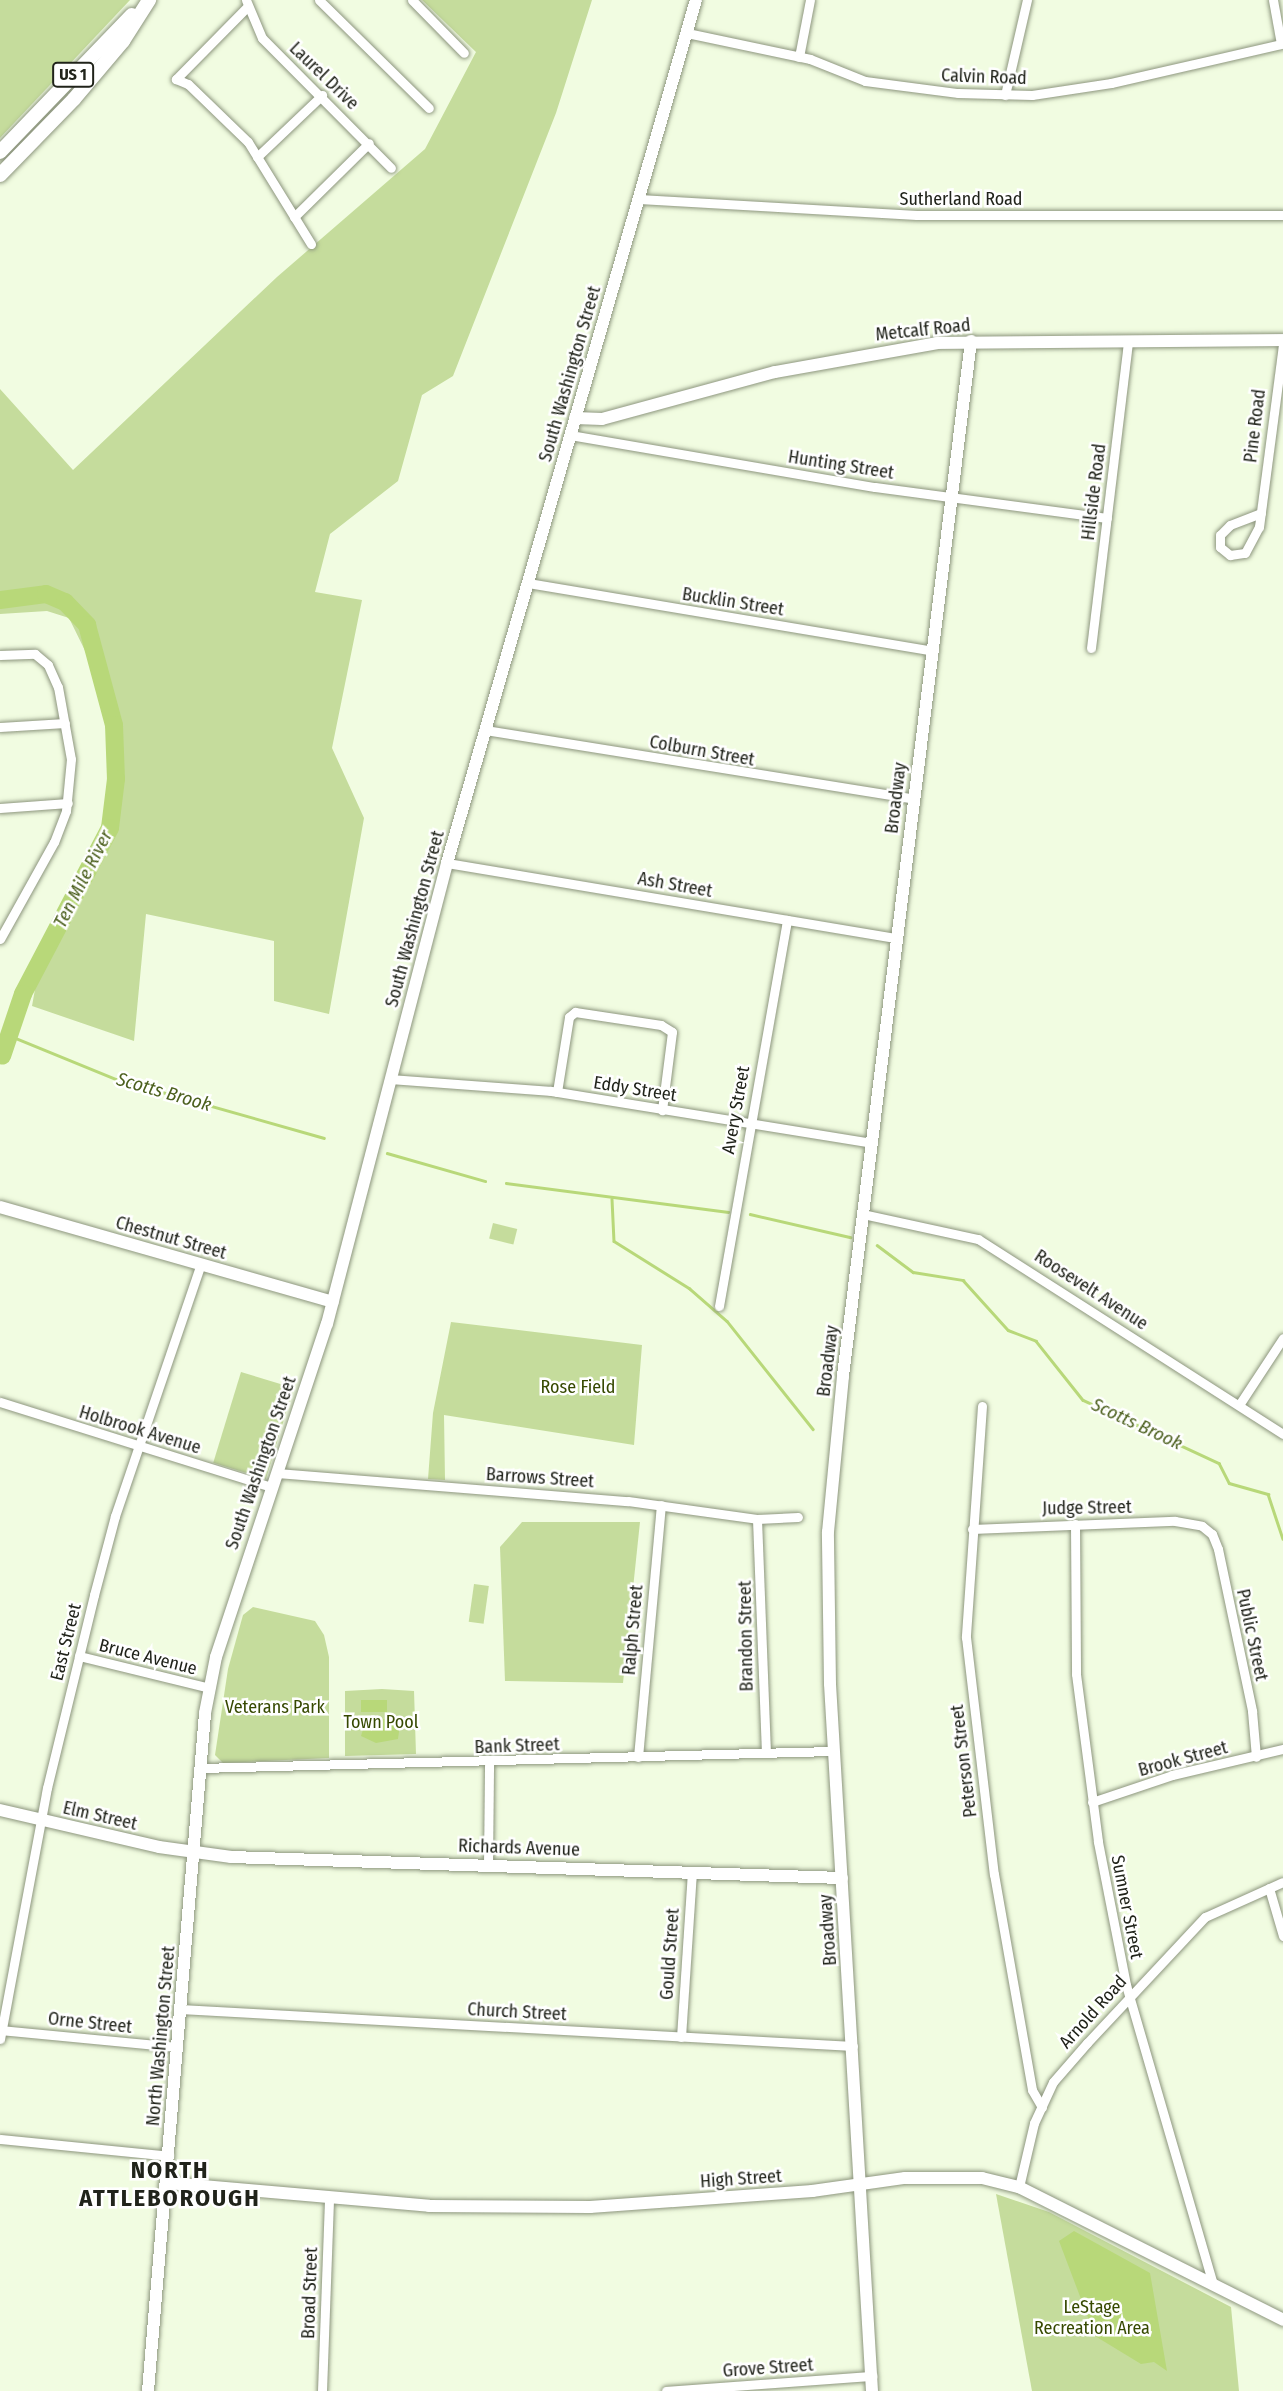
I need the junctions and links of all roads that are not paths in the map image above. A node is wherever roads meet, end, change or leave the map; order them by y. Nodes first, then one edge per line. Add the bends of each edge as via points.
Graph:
1 (319, 0) edge
2 (412, 0) edge
3 (696, 0) edge
4 (810, 0) edge
5 (1027, 0) edge
6 (1273, 0) edge
7 (247, 3) edge
8 (687, 33) junction
9 (464, 53) dead end
10 (799, 57) junction
11 (1005, 94) junction
12 (322, 95) junction
13 (429, 108) dead end
14 (369, 143) junction
15 (0, 152) edge
16 (257, 157) junction
17 (391, 168) dead end
18 (0, 175) edge
19 (639, 199) junction
20 (1283, 215) edge
21 (294, 217) junction
22 (311, 244) dead end
23 (1128, 340) junction
24 (971, 341) junction
25 (1283, 342) edge
26 (575, 418) junction
27 (570, 435) junction
28 (952, 499) junction
29 (1261, 513) junction
30 (1107, 518) junction
31 (528, 583) junction
32 (1091, 648) dead end
33 (933, 651) junction
34 (0, 655) edge
35 (65, 723) junction
36 (0, 727) edge
37 (485, 730) junction
38 (914, 799) junction
39 (68, 803) junction
40 (0, 808) edge
41 (447, 863) junction
42 (787, 920) junction
43 (897, 938) junction
44 (0, 939) edge
45 (391, 1079) junction
46 (557, 1092) junction
47 (662, 1110) junction
48 (749, 1124) junction
49 (872, 1143) junction
50 (0, 1207) edge
51 (863, 1214) junction
52 (201, 1264) junction
53 (333, 1302) junction
54 (719, 1306) dead end
55 (1283, 1338) edge
56 (0, 1402) edge
57 (1239, 1405) junction
58 (982, 1406) dead end
59 (1283, 1434) edge
60 (139, 1446) junction
61 (277, 1473) junction
62 (271, 1487) junction
63 (660, 1505) junction
64 (798, 1517) dead end
65 (757, 1520) junction
66 (1075, 1524) junction
67 (1202, 1525) joint
68 (972, 1529) junction
69 (79, 1656) junction
70 (210, 1688) junction
71 (1283, 1749) edge
72 (834, 1751) junction
73 (766, 1753) junction
74 (638, 1757) junction
75 (1256, 1757) junction
76 (489, 1762) junction
77 (200, 1768) junction
78 (1092, 1802) junction
79 (0, 1810) edge
80 (41, 1821) junction
81 (194, 1852) junction
82 (488, 1865) junction
83 (692, 1872) junction
84 (842, 1878) junction
85 (1283, 1882) edge
86 (1269, 1888) junction
87 (1283, 1936) edge
88 (1129, 1995) junction
89 (180, 2008) junction
90 (0, 2033) edge
91 (681, 2037) junction
92 (853, 2046) junction
93 (177, 2047) junction
94 (1042, 2107) junction
95 (0, 2139) edge
96 (169, 2156) junction
97 (168, 2183) junction
98 (861, 2185) junction
99 (1019, 2187) junction
100 (329, 2196) junction
101 (1213, 2285) junction
102 (1283, 2320) edge
103 (872, 2376) junction
104 (148, 2391) edge
105 (322, 2391) edge
106 (666, 2391) edge
107 (872, 2391) edge

1 - 13 street
2 - 9 street
3 - 8 street, South Washington Street
4 - 10 street
5 - 11 street
6 - 11 street, Calvin Road via 1281,44 1067,92
7 - 12 street, Laurel Drive via 262,38
7 - 16 street via 176,79 220,112
8 - 10 street, Calvin Road
8 - 19 street, South Washington Street
10 - 11 street, Calvin Road via 865,81
12 - 14 street, Laurel Drive
12 - 16 street
14 - 17 street, Laurel Drive
14 - 21 street
15 - 18 main road, US 1 via 149,0 123,41 74,99
16 - 21 street
19 - 20 street, Sutherland Road via 917,215
19 - 26 street, South Washington Street
21 - 22 street
23 - 24 street, Metcalf Road
23 - 25 street, Metcalf Road
23 - 30 street, Hillside Road
24 - 26 street, Metcalf Road via 828,360 602,419
24 - 28 street, Broadway
25 - 29 street, Pine Road
26 - 27 street, South Washington Street
27 - 28 street, Hunting Street
27 - 31 street, South Washington Street
28 - 30 street, Hunting Street
28 - 33 street, Broadway
29 - 29 street, Pine Road via 1254,543 1245,553 1230,555 1220,547 1220,535 1230,525
30 - 32 street, Hillside Road
31 - 33 street, Bucklin Street
31 - 37 street, South Washington Street
33 - 38 street, Broadway
34 - 35 street via 35,654 48,665
35 - 36 street
35 - 39 street via 72,759
37 - 38 street, Colburn Street
37 - 41 street, South Washington Street
38 - 43 street, Broadway
39 - 40 street
39 - 44 street via 54,842
41 - 42 street, Ash Street
41 - 45 street, South Washington Street
42 - 43 street, Ash Street
42 - 48 street, Avery Street
43 - 49 street, Broadway
45 - 46 street, Eddy Street
45 - 53 street, South Washington Street
46 - 47 street, Eddy Street
46 - 47 street via 569,1017 575,1012 661,1024 672,1032
47 - 48 street, Eddy Street
48 - 49 street, Eddy Street
48 - 54 street, Avery Street
49 - 51 street, Broadway
50 - 52 street, Chestnut Street
51 - 57 street, Roosevelt Avenue via 978,1239
51 - 72 street, Broadway via 829,1519
52 - 53 street, Chestnut Street
52 - 60 street, East Street
53 - 61 street, South Washington Street
55 - 57 street
56 - 60 street, Holbrook Avenue
57 - 59 street, Roosevelt Avenue
58 - 68 street, Peterson Street
60 - 62 street, Holbrook Avenue
60 - 69 street, East Street via 115,1516
61 - 62 street, South Washington Street
61 - 63 street, Barrows Street
62 - 70 street, South Washington Street via 227,1613
63 - 65 street, Barrows Street
63 - 74 street, Ralph Street
64 - 65 street, Barrows Street
65 - 73 street, Brandon Street
66 - 67 street, Judge Street via 1175,1521
66 - 68 street, Judge Street
66 - 78 street, Sumner Street via 1075,1660
67 - 75 street, Public Street via 1218,1549 1252,1711
68 - 94 street, Peterson Street via 967,1637 975,1718 1007,1956 1032,2090
69 - 70 street, Bruce Avenue
69 - 80 street, East Street
70 - 77 street, South Washington Street
71 - 75 street, Brook Street
72 - 73 street, Bank Street
72 - 84 street, Broadway
73 - 74 street, Bank Street
74 - 76 street, Bank Street
75 - 78 street, Brook Street via 1172,1775
76 - 77 street, Bank Street
76 - 82 street
77 - 81 street, South Washington Street
78 - 88 street, Sumner Street
79 - 80 street, Elm Street
80 - 81 street, Elm Street
80 - 90 street, East Street
81 - 82 street, Richards Avenue
81 - 89 street, North Washington Street
82 - 83 street, Richards Avenue
83 - 84 street, Richards Avenue
83 - 91 street, Gould Street
84 - 92 street, Broadway
85 - 86 street, Arnold Road
86 - 87 street
86 - 88 street, Arnold Road via 1205,1917
88 - 94 street, Arnold Road via 1053,2082
88 - 101 street, Sumner Street
89 - 91 street, Church Street
89 - 93 street, North Washington Street
90 - 93 street, Orne Street
91 - 92 street, Church Street
92 - 98 street, Broadway
93 - 96 street, North Washington Street
94 - 99 street, Arnold Road
95 - 96 street
96 - 97 street, North Washington Street
97 - 100 street, High Street
97 - 104 street, North Washington Street
98 - 99 street, High Street via 945,2176
98 - 100 street, High Street via 590,2207 429,2206
98 - 103 street, Broadway
99 - 101 street, High Street
100 - 105 street, Broad Street
101 - 102 street, High Street
103 - 106 street, Grove Street
103 - 107 street, Broadway

